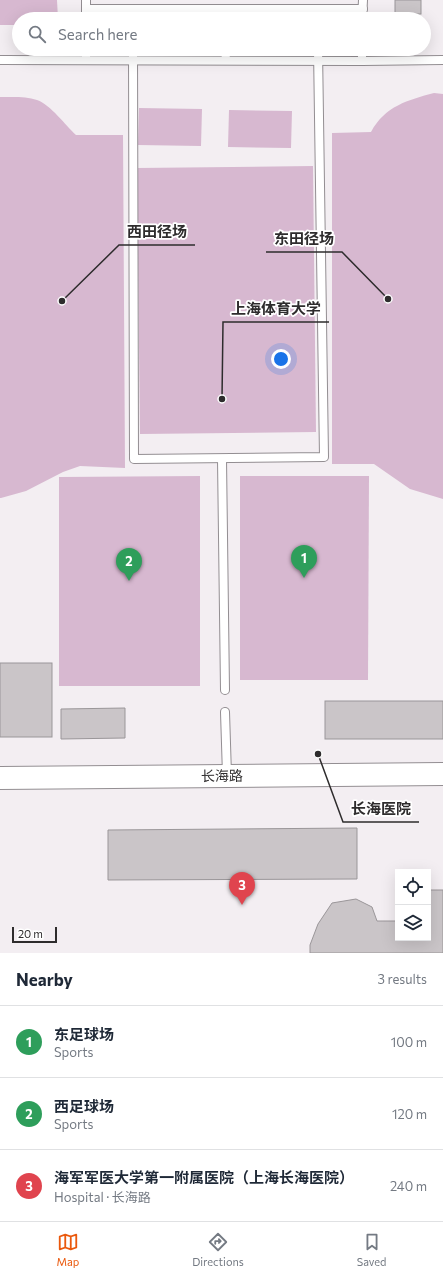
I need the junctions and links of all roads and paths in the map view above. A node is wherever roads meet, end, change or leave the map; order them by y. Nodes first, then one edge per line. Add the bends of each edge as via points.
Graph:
1 (86, 0) edge
2 (363, 0) edge
3 (86, 9) joint
4 (134, 9) joint
5 (363, 9) junction
6 (224, 10) joint
7 (316, 10) joint
8 (363, 12) edge
9 (86, 56) edge
10 (133, 56) edge
11 (226, 56) edge
12 (319, 56) edge
13 (362, 56) edge
14 (0, 60) edge
15 (86, 60) junction
16 (133, 60) junction
17 (226, 60) junction
18 (443, 60) edge
19 (319, 61) junction
20 (362, 61) junction
21 (222, 458) junction
22 (225, 690) dead end
23 (225, 712) dead end
24 (443, 774) edge
25 (226, 776) junction
26 (0, 778) edge

1 - 3 lane
2 - 5 lane
3 - 4 lane
4 - 6 lane
5 - 7 lane
5 - 8 lane
6 - 7 lane
9 - 15 lane
10 - 16 lane
11 - 17 lane
12 - 19 lane
13 - 20 lane
14 - 15 lane
15 - 16 lane
16 - 17 lane
16 - 21 lane via 134,459
17 - 19 lane
18 - 20 lane
19 - 20 lane
19 - 21 lane via 324,457
21 - 22 lane
23 - 25 lane
24 - 25 street, 长海路
25 - 26 street, 长海路

